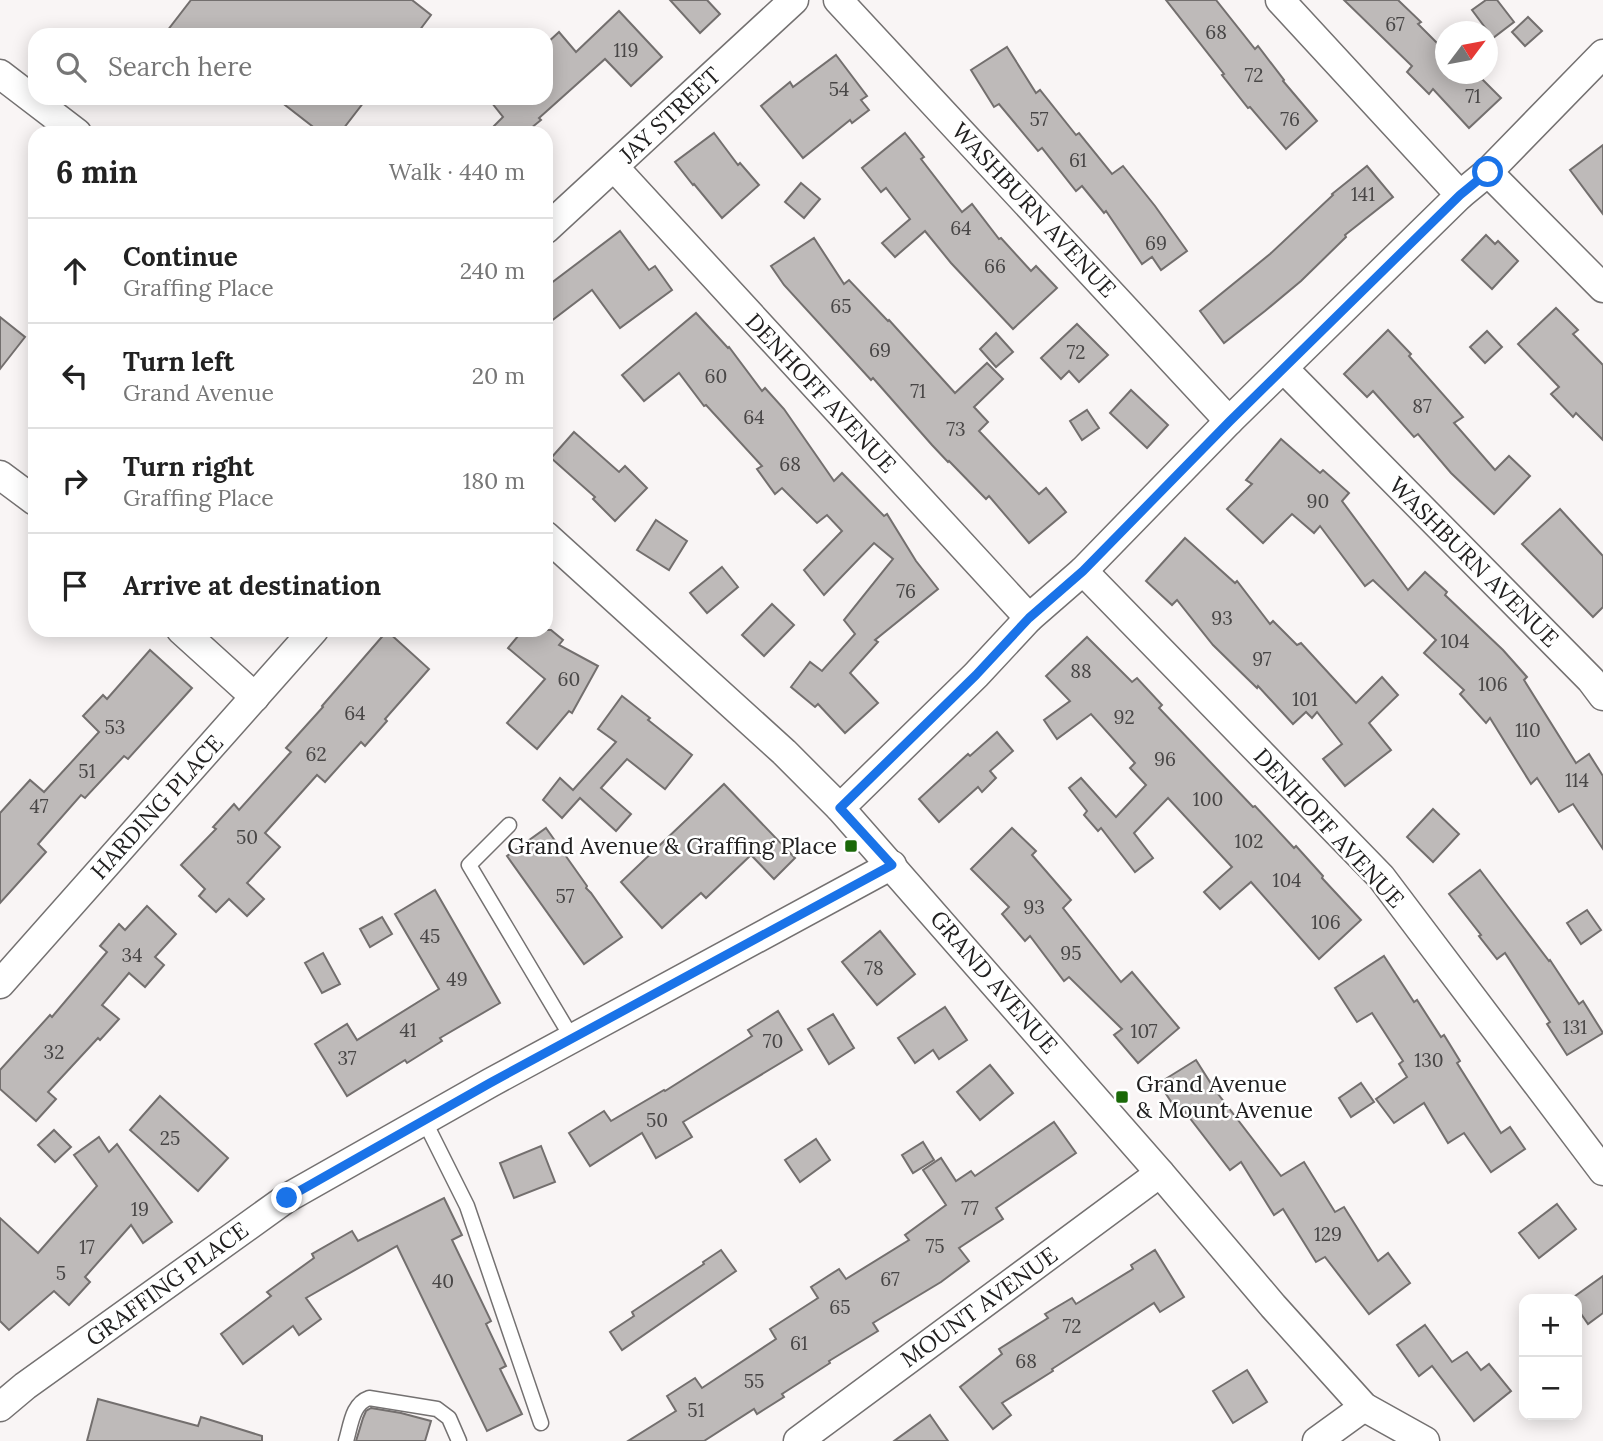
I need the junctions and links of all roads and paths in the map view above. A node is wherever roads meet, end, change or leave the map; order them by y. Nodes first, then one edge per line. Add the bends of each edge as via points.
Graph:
1 (794, 0) edge
2 (838, 0) edge
3 (1280, 0) edge
4 (1603, 54) edge
5 (0, 74) edge
6 (28, 95) edge
7 (40, 105) edge
8 (68, 126) edge
9 (614, 167) junction
10 (1488, 172) junction
11 (1460, 195) junction
12 (553, 223) edge
13 (1603, 288) edge
14 (1284, 369) junction
15 (1230, 421) junction
16 (0, 475) edge
17 (28, 496) edge
18 (553, 542) edge
19 (1083, 571) junction
20 (1029, 618) junction
21 (189, 637) edge
22 (308, 637) edge
23 (1603, 696) edge
24 (255, 697) junction
25 (840, 808) junction
26 (509, 825) dead end
27 (892, 865) junction
28 (0, 984) edge
29 (572, 1038) junction
30 (424, 1120) junction
31 (1603, 1171) edge
32 (1160, 1173) junction
33 (0, 1406) edge
34 (1364, 1407) junction
35 (541, 1423) dead end
36 (346, 1441) edge
37 (459, 1441) edge
38 (797, 1441) edge
39 (1317, 1441) edge
40 (1425, 1441) edge

1 - 9 street, JAY STREET
2 - 15 street, WASHBURN AVENUE
3 - 11 street
4 - 10 street
5 - 6 street
7 - 8 street
9 - 12 street, JAY STREET
9 - 20 street, DENHOFF AVENUE
10 - 11 street
10 - 13 street
11 - 14 street
14 - 15 street
14 - 23 street, WASHBURN AVENUE
15 - 19 street
16 - 17 street
18 - 25 street, GRAND AVENUE
19 - 20 street
19 - 31 street, DENHOFF AVENUE via 1381,877
20 - 25 street
21 - 24 street
22 - 24 street, HARDING PLACE
24 - 28 street, HARDING PLACE
25 - 27 street, GRAND AVENUE
26 - 29 lane via 469,865
27 - 29 street, GRAFFING PLACE
27 - 32 street, GRAND AVENUE
29 - 30 street, GRAFFING PLACE
30 - 33 street, GRAFFING PLACE via 287,1198
30 - 35 lane via 467,1206
32 - 34 street, GRAND AVENUE
32 - 38 street, MOUNT AVENUE
34 - 39 street
34 - 40 street, GRAND AVENUE
36 - 37 lane via 356,1409 369,1398 437,1409 449,1418

